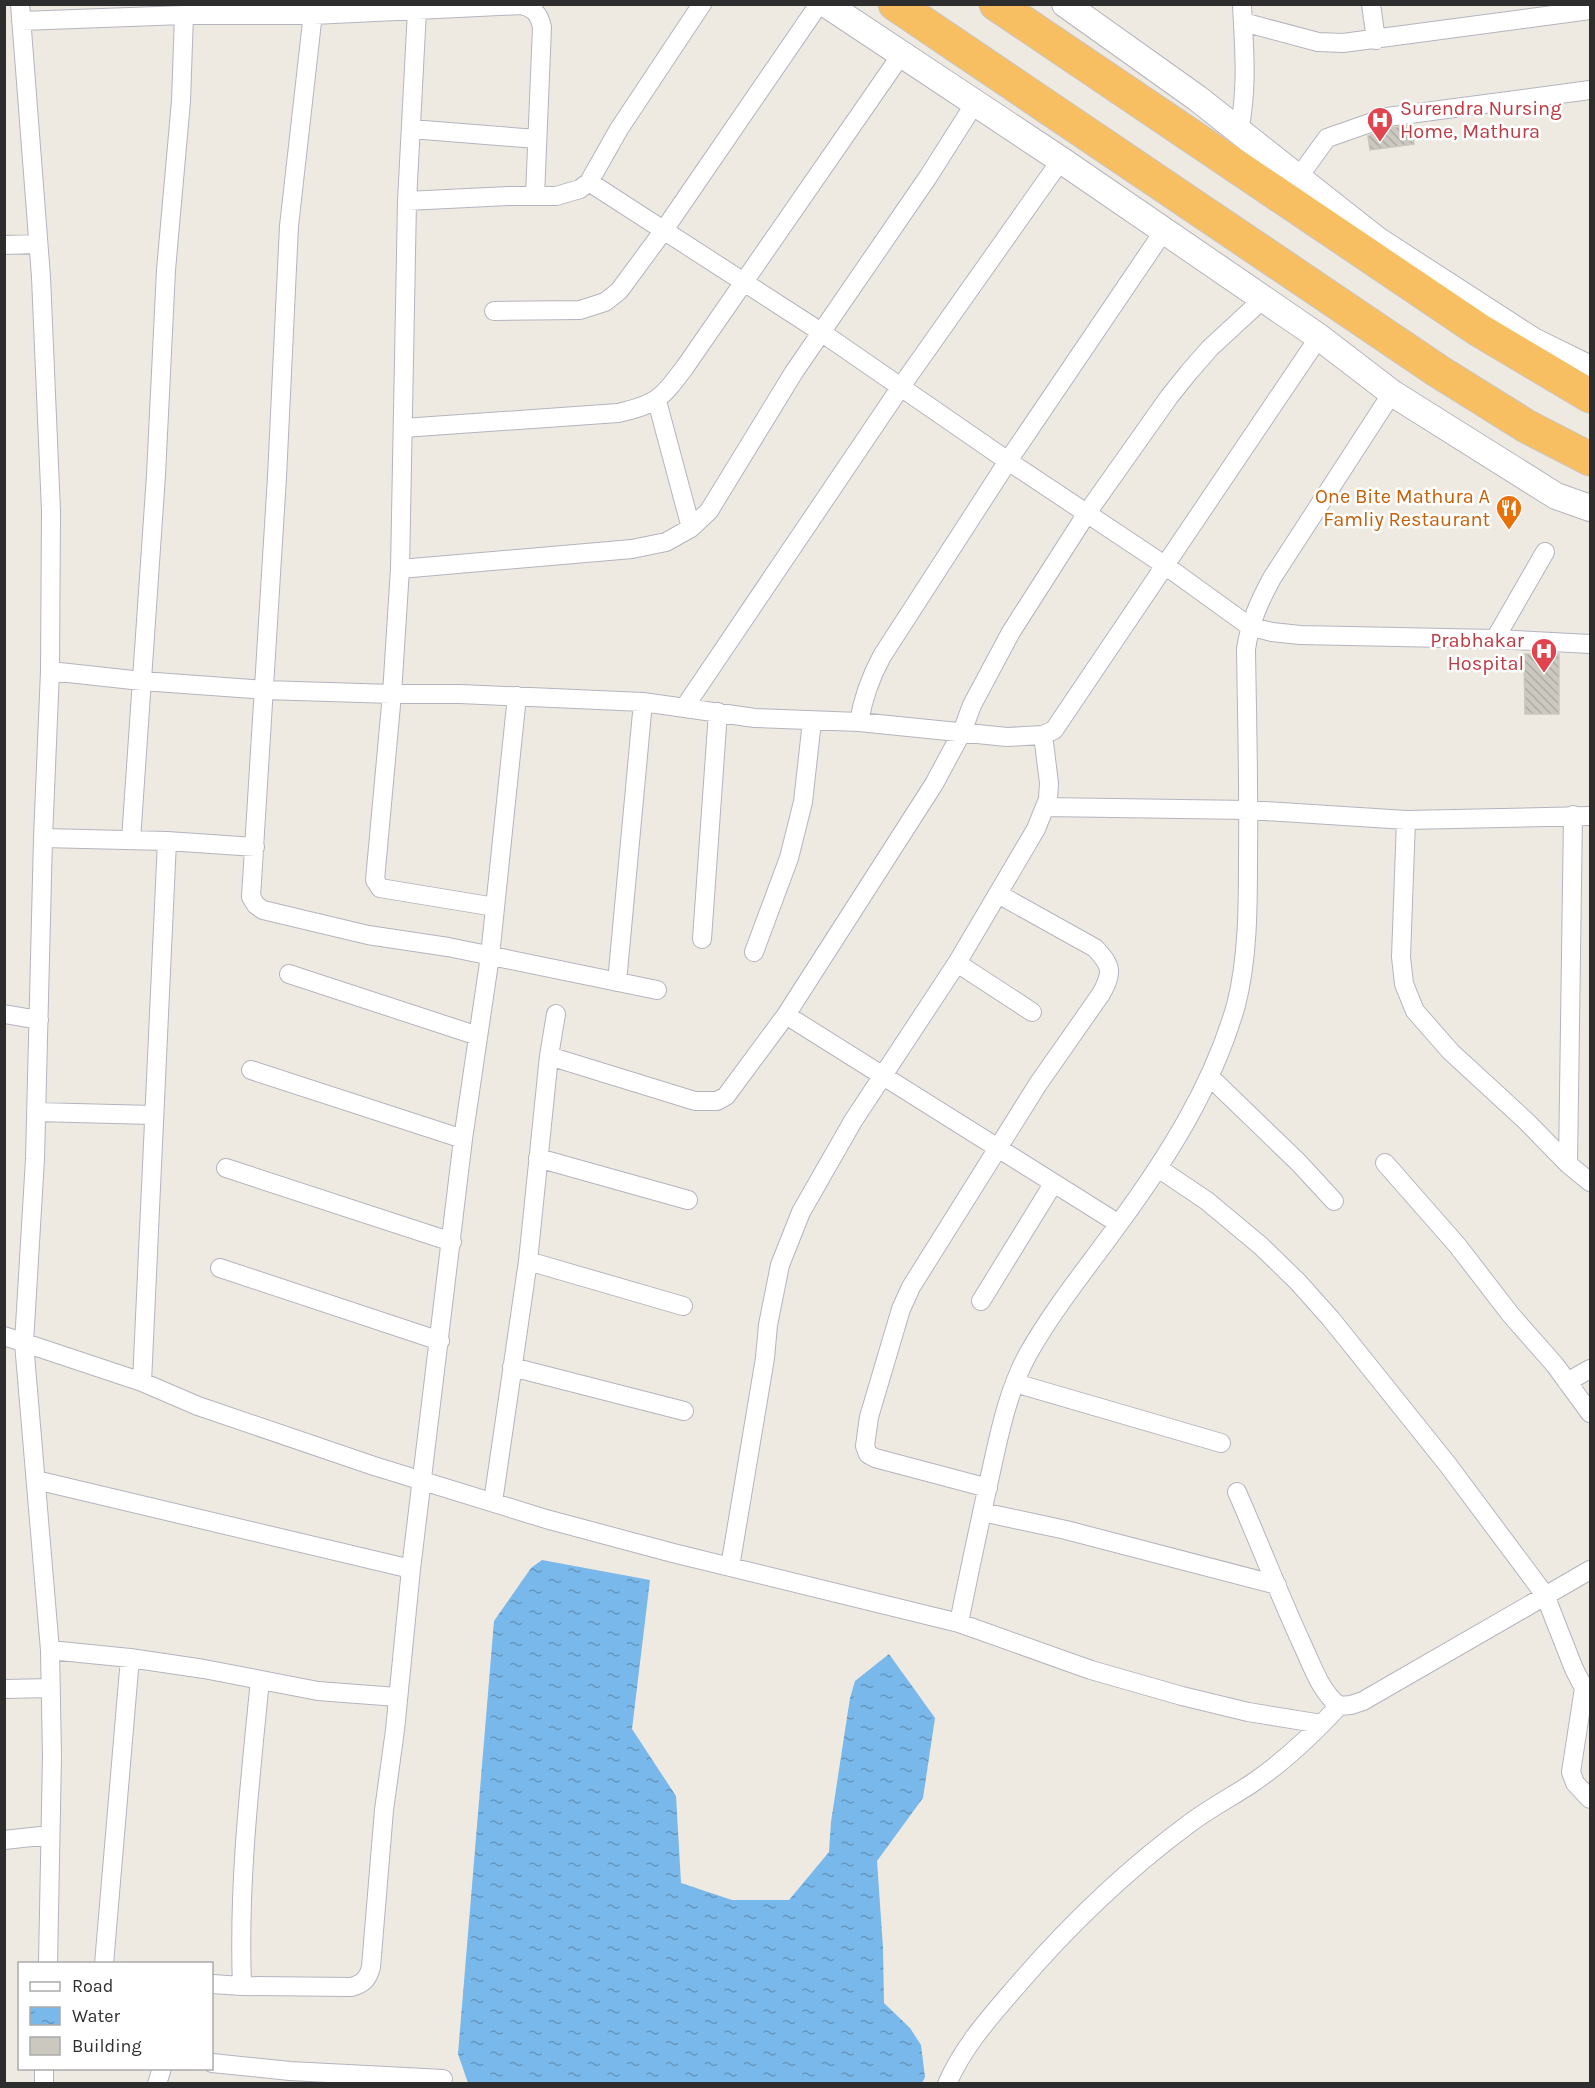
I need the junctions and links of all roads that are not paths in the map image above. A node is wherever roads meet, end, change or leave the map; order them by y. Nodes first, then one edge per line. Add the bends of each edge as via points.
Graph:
1 (702, 4) edge
2 (819, 4) edge
3 (826, 4) edge
4 (895, 4) edge
5 (996, 4) edge
6 (1065, 4) edge
7 (1371, 4) edge
8 (1568, 9) edge
9 (314, 10) edge
10 (417, 10) junction
11 (1590, 10) edge
12 (108, 11) edge
13 (20, 13) edge
14 (1242, 13) edge
15 (184, 15) junction
16 (1376, 39) junction
17 (901, 56) junction
18 (1590, 90) edge
19 (975, 103) junction
20 (411, 129) junction
21 (1239, 131) junction
22 (537, 139) junction
23 (1061, 160) junction
24 (1298, 178) junction
25 (589, 183) junction
26 (535, 196) junction
27 (407, 201) junction
28 (664, 230) junction
29 (1163, 232) junction
30 (38, 244) junction
31 (4, 245) edge
32 (743, 282) junction
33 (1262, 300) junction
34 (494, 311) dead end
35 (821, 332) junction
36 (1319, 337) junction
37 (1590, 369) edge
38 (900, 388) junction
39 (1392, 393) junction
40 (1590, 396) edge
41 (657, 401) junction
42 (403, 428) junction
43 (1590, 459) edge
44 (1008, 461) junction
45 (1590, 508) edge
46 (1087, 513) junction
47 (692, 528) junction
48 (1545, 552) dead end
49 (1166, 566) junction
50 (400, 569) junction
51 (1249, 626) junction
52 (1495, 639) junction
53 (1590, 644) edge
54 (50, 671) junction
55 (142, 681) junction
56 (265, 690) junction
57 (392, 694) junction
58 (517, 696) junction
59 (643, 702) junction
60 (684, 708) junction
61 (718, 712) junction
62 (812, 722) junction
63 (859, 723) junction
64 (962, 732) junction
65 (1043, 735) junction
66 (1046, 807) junction
67 (1249, 810) junction
68 (1582, 816) edge
69 (1406, 820) junction
70 (43, 838) junction
71 (131, 840) junction
72 (167, 841) junction
73 (255, 847) junction
74 (998, 894) junction
75 (495, 907) junction
76 (702, 939) dead end
77 (754, 952) dead end
78 (490, 956) junction
79 (957, 963) junction
80 (289, 974) dead end
81 (617, 982) junction
82 (657, 990) dead end
83 (1032, 1012) dead end
84 (4, 1014) edge
85 (556, 1014) dead end
86 (786, 1015) junction
87 (39, 1020) junction
88 (478, 1036) junction
89 (549, 1056) junction
90 (251, 1070) dead end
91 (881, 1076) junction
92 (1210, 1077) junction
93 (36, 1112) junction
94 (153, 1115) junction
95 (463, 1139) junction
96 (998, 1149) junction
97 (538, 1158) junction
98 (1385, 1163) dead end
99 (1568, 1164) junction
100 (226, 1168) dead end
101 (1158, 1168) junction
102 (1590, 1182) edge
103 (1053, 1184) junction
104 (688, 1200) dead end
105 (1334, 1201) dead end
106 (1119, 1224) junction
107 (452, 1242) junction
108 (528, 1261) junction
109 (220, 1268) dead end
110 (981, 1301) dead end
111 (683, 1306) dead end
112 (4, 1336) edge
113 (440, 1341) junction
114 (24, 1342) junction
115 (512, 1367) junction
116 (1590, 1369) edge
117 (142, 1382) junction
118 (1567, 1382) junction
119 (1016, 1383) junction
120 (684, 1411) dead end
121 (1590, 1413) edge
122 (1221, 1443) dead end
123 (36, 1480) junction
124 (422, 1482) junction
125 (988, 1488) junction
126 (1237, 1492) dead end
127 (493, 1502) junction
128 (982, 1512) junction
129 (729, 1567) junction
130 (411, 1569) junction
131 (1590, 1570) edge
132 (1277, 1586) junction
133 (1545, 1595) junction
134 (959, 1623) junction
135 (50, 1650) junction
136 (130, 1658) junction
137 (260, 1680) junction
138 (51, 1688) junction
139 (4, 1689) edge
140 (1587, 1690) edge
141 (397, 1697) junction
142 (1339, 1706) junction
143 (1322, 1724) junction
144 (1590, 1799) edge
145 (50, 1835) junction
146 (4, 1840) edge
147 (48, 1962) edge
148 (104, 1962) edge
149 (213, 1984) edge
150 (242, 1986) junction
151 (213, 2062) edge
152 (289, 2077) edge
153 (443, 2079) dead end
154 (417, 2081) edge
155 (947, 2084) edge

1 - 25 street
2 - 28 street
3 - 17 street
4 - 43 highway via 1438,371 1526,426
5 - 40 highway via 1479,330
6 - 21 street
7 - 16 street
8 - 11 street
8 - 16 street
9 - 10 street
9 - 15 street
9 - 56 street via 289,226
10 - 20 street
10 - 22 street via 521,5 536,12 542,27
12 - 13 street
12 - 15 street
13 - 30 street
14 - 16 street via 1318,42
14 - 21 street via 1246,82
15 - 55 street
17 - 19 street
17 - 32 street
18 - 24 street via 1387,117 1327,138
19 - 23 street
19 - 35 street
20 - 22 street
20 - 27 street
21 - 24 street
22 - 26 street
23 - 29 street
23 - 38 street
24 - 37 street via 1377,240 1533,341
25 - 26 street via 569,193
25 - 28 street
26 - 27 street
27 - 42 street
28 - 32 street
28 - 34 street via 631,278 605,302 580,310
29 - 33 street
29 - 44 street
30 - 31 street
30 - 54 street via 49,449
32 - 35 street
32 - 41 street via 685,368
33 - 36 street
33 - 46 street via 1210,348 1182,381
35 - 38 street
35 - 47 street via 723,489
36 - 39 street
36 - 49 street
38 - 44 street
38 - 60 street
39 - 45 street via 1556,496
39 - 51 street via 1272,578
41 - 42 street via 618,413
41 - 47 street
42 - 50 street
44 - 46 street
44 - 63 street via 882,656 863,699
46 - 49 street
46 - 64 street via 1011,632
47 - 50 street via 666,542 632,549
48 - 52 street
49 - 51 street
49 - 65 street via 1054,730
50 - 57 street
51 - 52 street via 1300,635
51 - 67 street
52 - 53 street
54 - 55 street
54 - 70 street
55 - 56 street
55 - 71 street
56 - 57 street
56 - 73 street
57 - 58 street
57 - 75 street via 375,880 381,888
58 - 59 street
58 - 75 street
59 - 60 street
59 - 81 street
60 - 61 street
61 - 62 street
61 - 76 street
62 - 63 street
62 - 77 street via 801,812 789,858
63 - 64 street
64 - 65 street via 1007,737
64 - 86 street via 905,832
65 - 66 street
66 - 67 street
66 - 74 street
67 - 69 street
67 - 92 street via 1248,899 1242,963 1236,1003
68 - 69 street
68 - 99 street
69 - 99 street via 1401,957 1404,984 1415,1011 1451,1052
70 - 71 street
70 - 87 street
71 - 72 street
72 - 73 street
72 - 94 street
73 - 78 street via 251,897 263,910
74 - 79 street
74 - 96 street via 1095,948 1110,970 1101,994
75 - 78 street
78 - 81 street
78 - 88 street
79 - 83 street
79 - 91 street
80 - 88 street
81 - 82 street
84 - 87 street
85 - 89 street
86 - 89 street via 737,1083 717,1101 694,1101
86 - 91 street
87 - 93 street
88 - 95 street
89 - 97 street
90 - 95 street
91 - 96 street
91 - 129 street via 809,1196 780,1265
92 - 101 street
92 - 105 street
93 - 94 street
93 - 114 street
94 - 117 street
95 - 107 street
96 - 103 street
96 - 125 street via 911,1287 897,1320 865,1436 868,1454 874,1458
97 - 104 street
97 - 108 street
98 - 118 street
99 - 102 street
100 - 107 street
101 - 106 street
101 - 133 street via 1207,1201 1298,1282 1389,1391
103 - 106 street
103 - 110 street
106 - 119 street via 1045,1327
107 - 113 street
108 - 111 street
108 - 115 street
109 - 113 street
112 - 114 street
113 - 124 street
114 - 117 street
114 - 123 street
115 - 120 street
115 - 127 street
116 - 118 street
117 - 124 street via 198,1406
118 - 121 street
119 - 122 street
119 - 125 street via 999,1432
123 - 130 street
123 - 135 street
124 - 127 street
124 - 130 street
125 - 128 street
126 - 132 street
127 - 129 street
128 - 132 street
128 - 134 street
129 - 134 street
130 - 141 street
131 - 133 street
132 - 142 street via 1321,1684
133 - 140 street via 1574,1669
133 - 142 street via 1363,1701
134 - 143 street via 1091,1670 1182,1696
135 - 136 street
135 - 138 street
136 - 137 street
136 - 148 street
137 - 141 street via 318,1691
137 - 150 street via 243,1856
138 - 139 street
138 - 145 street
140 - 144 street via 1571,1772 1575,1783
141 - 150 street via 369,1976 362,1984 351,1987
142 - 143 street
143 - 155 street via 1295,1751 1191,1822 1092,1906 1043,1955 973,2037
145 - 146 street
145 - 147 street
149 - 150 street
151 - 152 street
152 - 154 street
153 - 154 street

